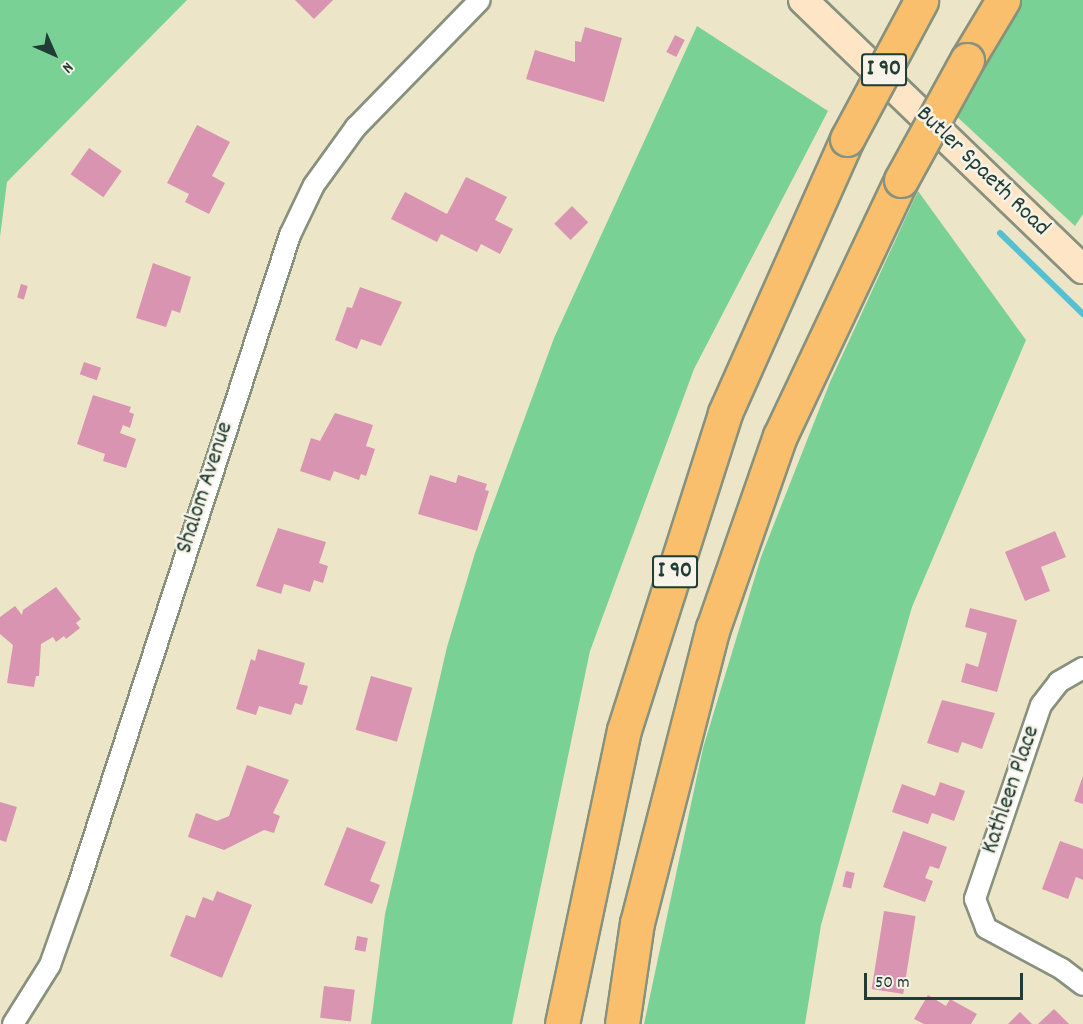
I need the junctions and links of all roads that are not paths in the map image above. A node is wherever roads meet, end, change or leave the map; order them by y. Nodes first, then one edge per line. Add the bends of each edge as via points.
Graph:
1 (480, 0) edge
2 (803, 0) edge
3 (921, 0) edge
4 (1003, 0) edge
5 (1083, 269) edge
6 (1083, 668) edge
7 (1083, 985) edge
8 (13, 1024) edge
9 (562, 1024) edge
10 (622, 1024) edge

1 - 8 street, Shalom Avenue via 356,127 314,185 290,235 74,897 50,964
2 - 5 main road, Butler Spaeth Road
3 - 9 highway, I 90, bridge via 847,140 725,413 624,730
4 - 10 highway, I 90, bridge via 901,180 780,436 712,628 637,923
6 - 7 street, Kathleen Place via 1059,682 1041,705 975,899 986,928 1062,969

